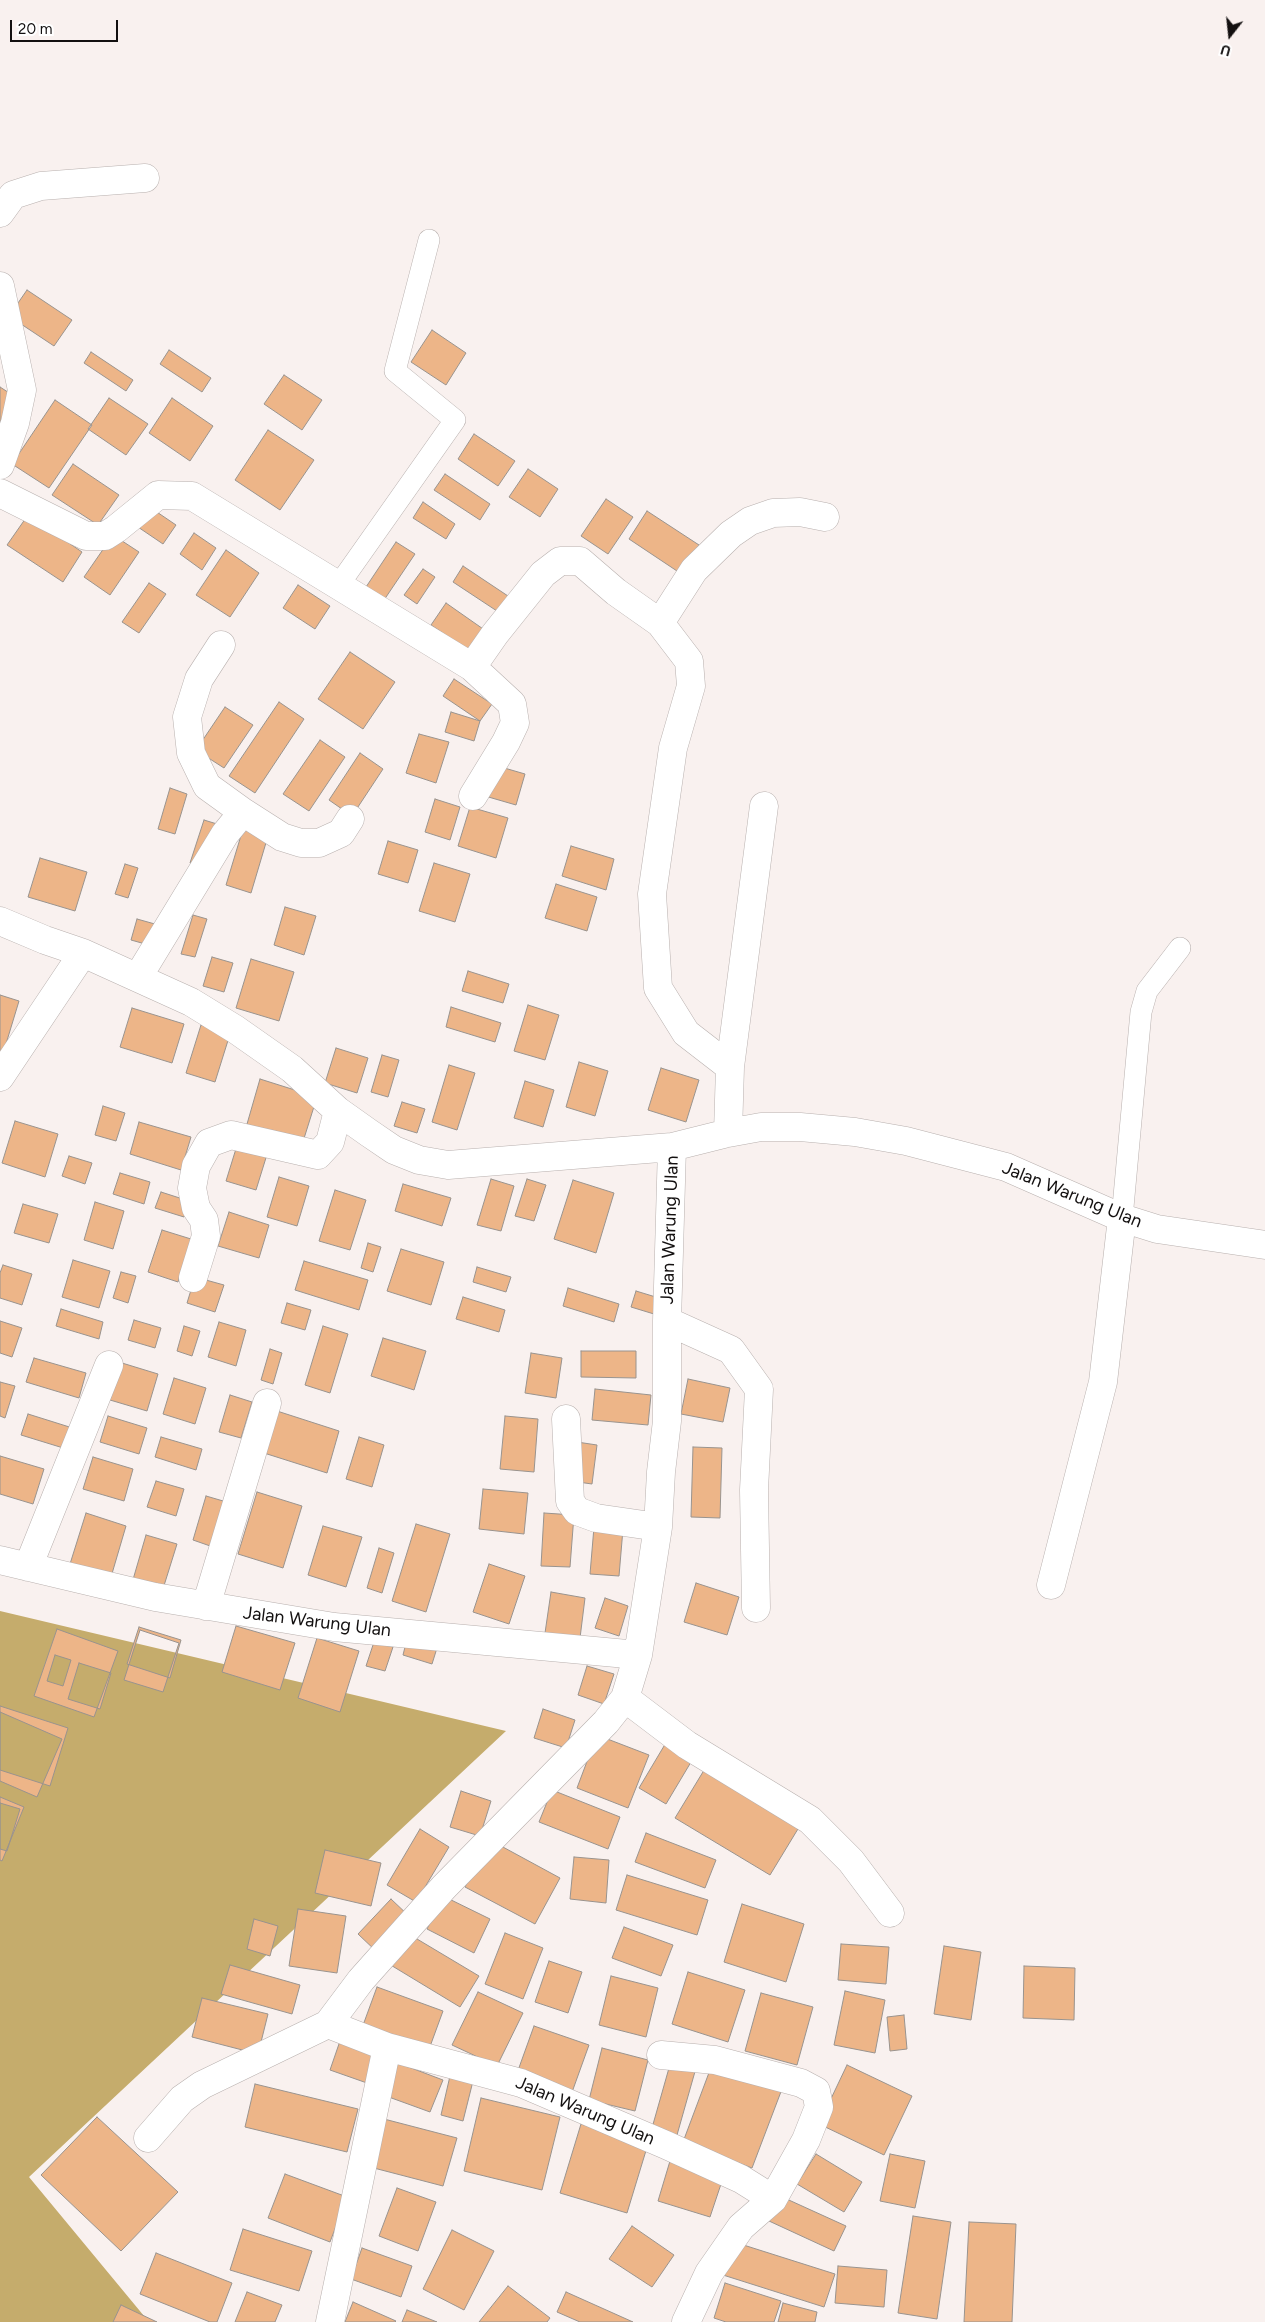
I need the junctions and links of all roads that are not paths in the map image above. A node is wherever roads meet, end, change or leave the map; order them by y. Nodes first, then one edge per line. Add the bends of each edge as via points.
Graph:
1 (145, 178) dead end
2 (0, 212) edge
3 (429, 240) dead end
4 (0, 286) edge
5 (0, 465) edge
6 (0, 493) edge
7 (826, 517) dead end
8 (338, 586) junction
9 (660, 623) junction
10 (221, 645) dead end
11 (472, 668) junction
12 (473, 796) dead end
13 (764, 806) dead end
14 (243, 812) junction
15 (350, 819) dead end
16 (0, 921) edge
17 (1180, 948) dead end
18 (83, 953) junction
19 (138, 977) junction
20 (730, 1067) junction
21 (0, 1077) edge
22 (338, 1111) junction
23 (728, 1133) junction
24 (672, 1147) junction
25 (1122, 1218) junction
26 (1265, 1245) edge
27 (193, 1278) dead end
28 (667, 1321) junction
29 (109, 1365) dead end
30 (266, 1403) dead end
31 (566, 1419) dead end
32 (658, 1527) junction
33 (0, 1560) edge
34 (28, 1567) junction
35 (1051, 1585) dead end
36 (206, 1606) junction
37 (756, 1608) dead end
38 (638, 1654) junction
39 (625, 1698) junction
40 (890, 1913) dead end
41 (328, 2024) junction
42 (388, 2047) junction
43 (661, 2055) dead end
44 (148, 2138) dead end
45 (774, 2199) junction
46 (330, 2322) edge
47 (686, 2322) edge

1 - 2 street via 41,186 13,195
3 - 8 lane via 395,371 455,420
4 - 5 street via 22,390 15,423
6 - 8 street via 86,536 105,536 158,495 192,496
7 - 9 street via 800,512 773,513 750,521 731,534 694,570
8 - 11 street
9 - 11 street via 580,561 560,561 543,574
9 - 20 street via 689,661 691,686 673,748 652,894 658,988 686,1033
10 - 14 street via 199,679 187,717 191,753 207,786
11 - 12 street via 512,704 515,723
13 - 20 street
14 - 15 street via 282,836 301,843 319,843 341,833
14 - 19 street via 225,834
16 - 18 street
17 - 25 lane via 1147,991 1141,1012
18 - 19 street
18 - 21 street
19 - 22 street via 191,1002 235,1029 292,1069
20 - 23 street
22 - 24 street via 394,1150 419,1160 448,1165
22 - 27 street via 330,1142 318,1155 231,1135 209,1143 196,1166 192,1188 196,1208 204,1220 206,1236
23 - 24 street, Jalan Warung Ulan
23 - 25 street, Jalan Warung Ulan via 761,1127 800,1127 906,1141 1006,1166
24 - 28 street, Jalan Warung Ulan
25 - 26 street, Jalan Warung Ulan via 1157,1229
25 - 35 street via 1103,1382
28 - 32 street, Jalan Warung Ulan via 667,1421
28 - 37 street via 732,1350 759,1389 754,1490
29 - 34 street
30 - 36 street
31 - 32 street via 570,1502 577,1511 596,1518
32 - 38 street, Jalan Warung Ulan
33 - 34 street, Jalan Warung Ulan
34 - 36 street, Jalan Warung Ulan
36 - 38 street, Jalan Warung Ulan via 334,1627
38 - 39 street, Jalan Warung Ulan
39 - 40 street via 687,1745 810,1820 851,1861
39 - 41 street, Jalan Warung Ulan via 606,1722 444,1887 361,1980
41 - 42 street, Jalan Warung Ulan
41 - 44 street, Jalan Warung Ulan via 202,2085 182,2099
42 - 45 street, Jalan Warung Ulan via 521,2083 741,2179
42 - 46 street
43 - 45 street via 715,2060 801,2083 816,2091 819,2107 806,2140
45 - 47 street via 741,2227 709,2273

